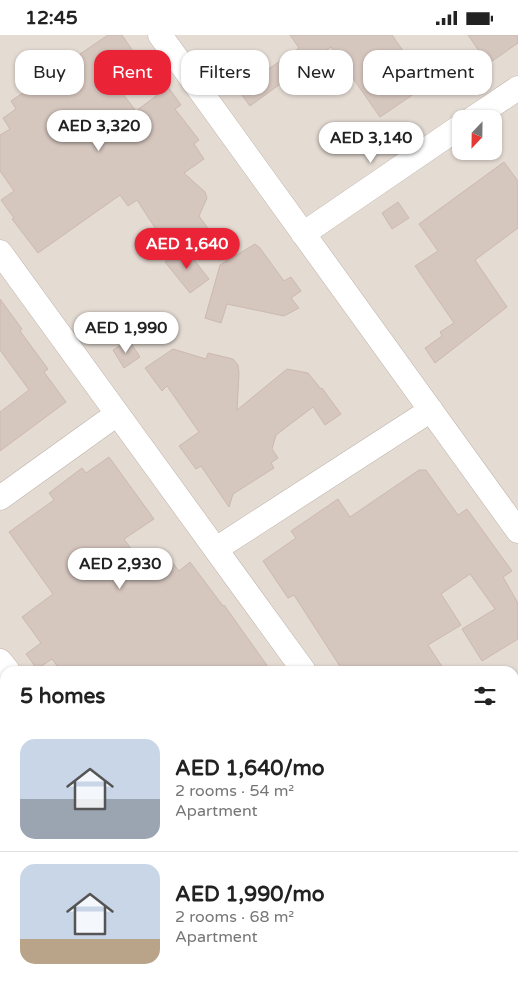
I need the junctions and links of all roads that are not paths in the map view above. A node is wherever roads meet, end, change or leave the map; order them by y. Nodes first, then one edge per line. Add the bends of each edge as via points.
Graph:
1 (160, 35) edge
2 (518, 88) edge
3 (485, 110) edge
4 (452, 132) edge
5 (303, 233) junction
6 (0, 252) edge
7 (431, 410) junction
8 (118, 414) junction
9 (0, 498) edge
10 (518, 531) edge
11 (216, 549) junction
12 (300, 666) edge

1 - 5 street
2 - 3 street
4 - 5 street
5 - 7 street
6 - 8 street
7 - 10 street
7 - 11 street
8 - 9 street
8 - 11 street
11 - 12 street

